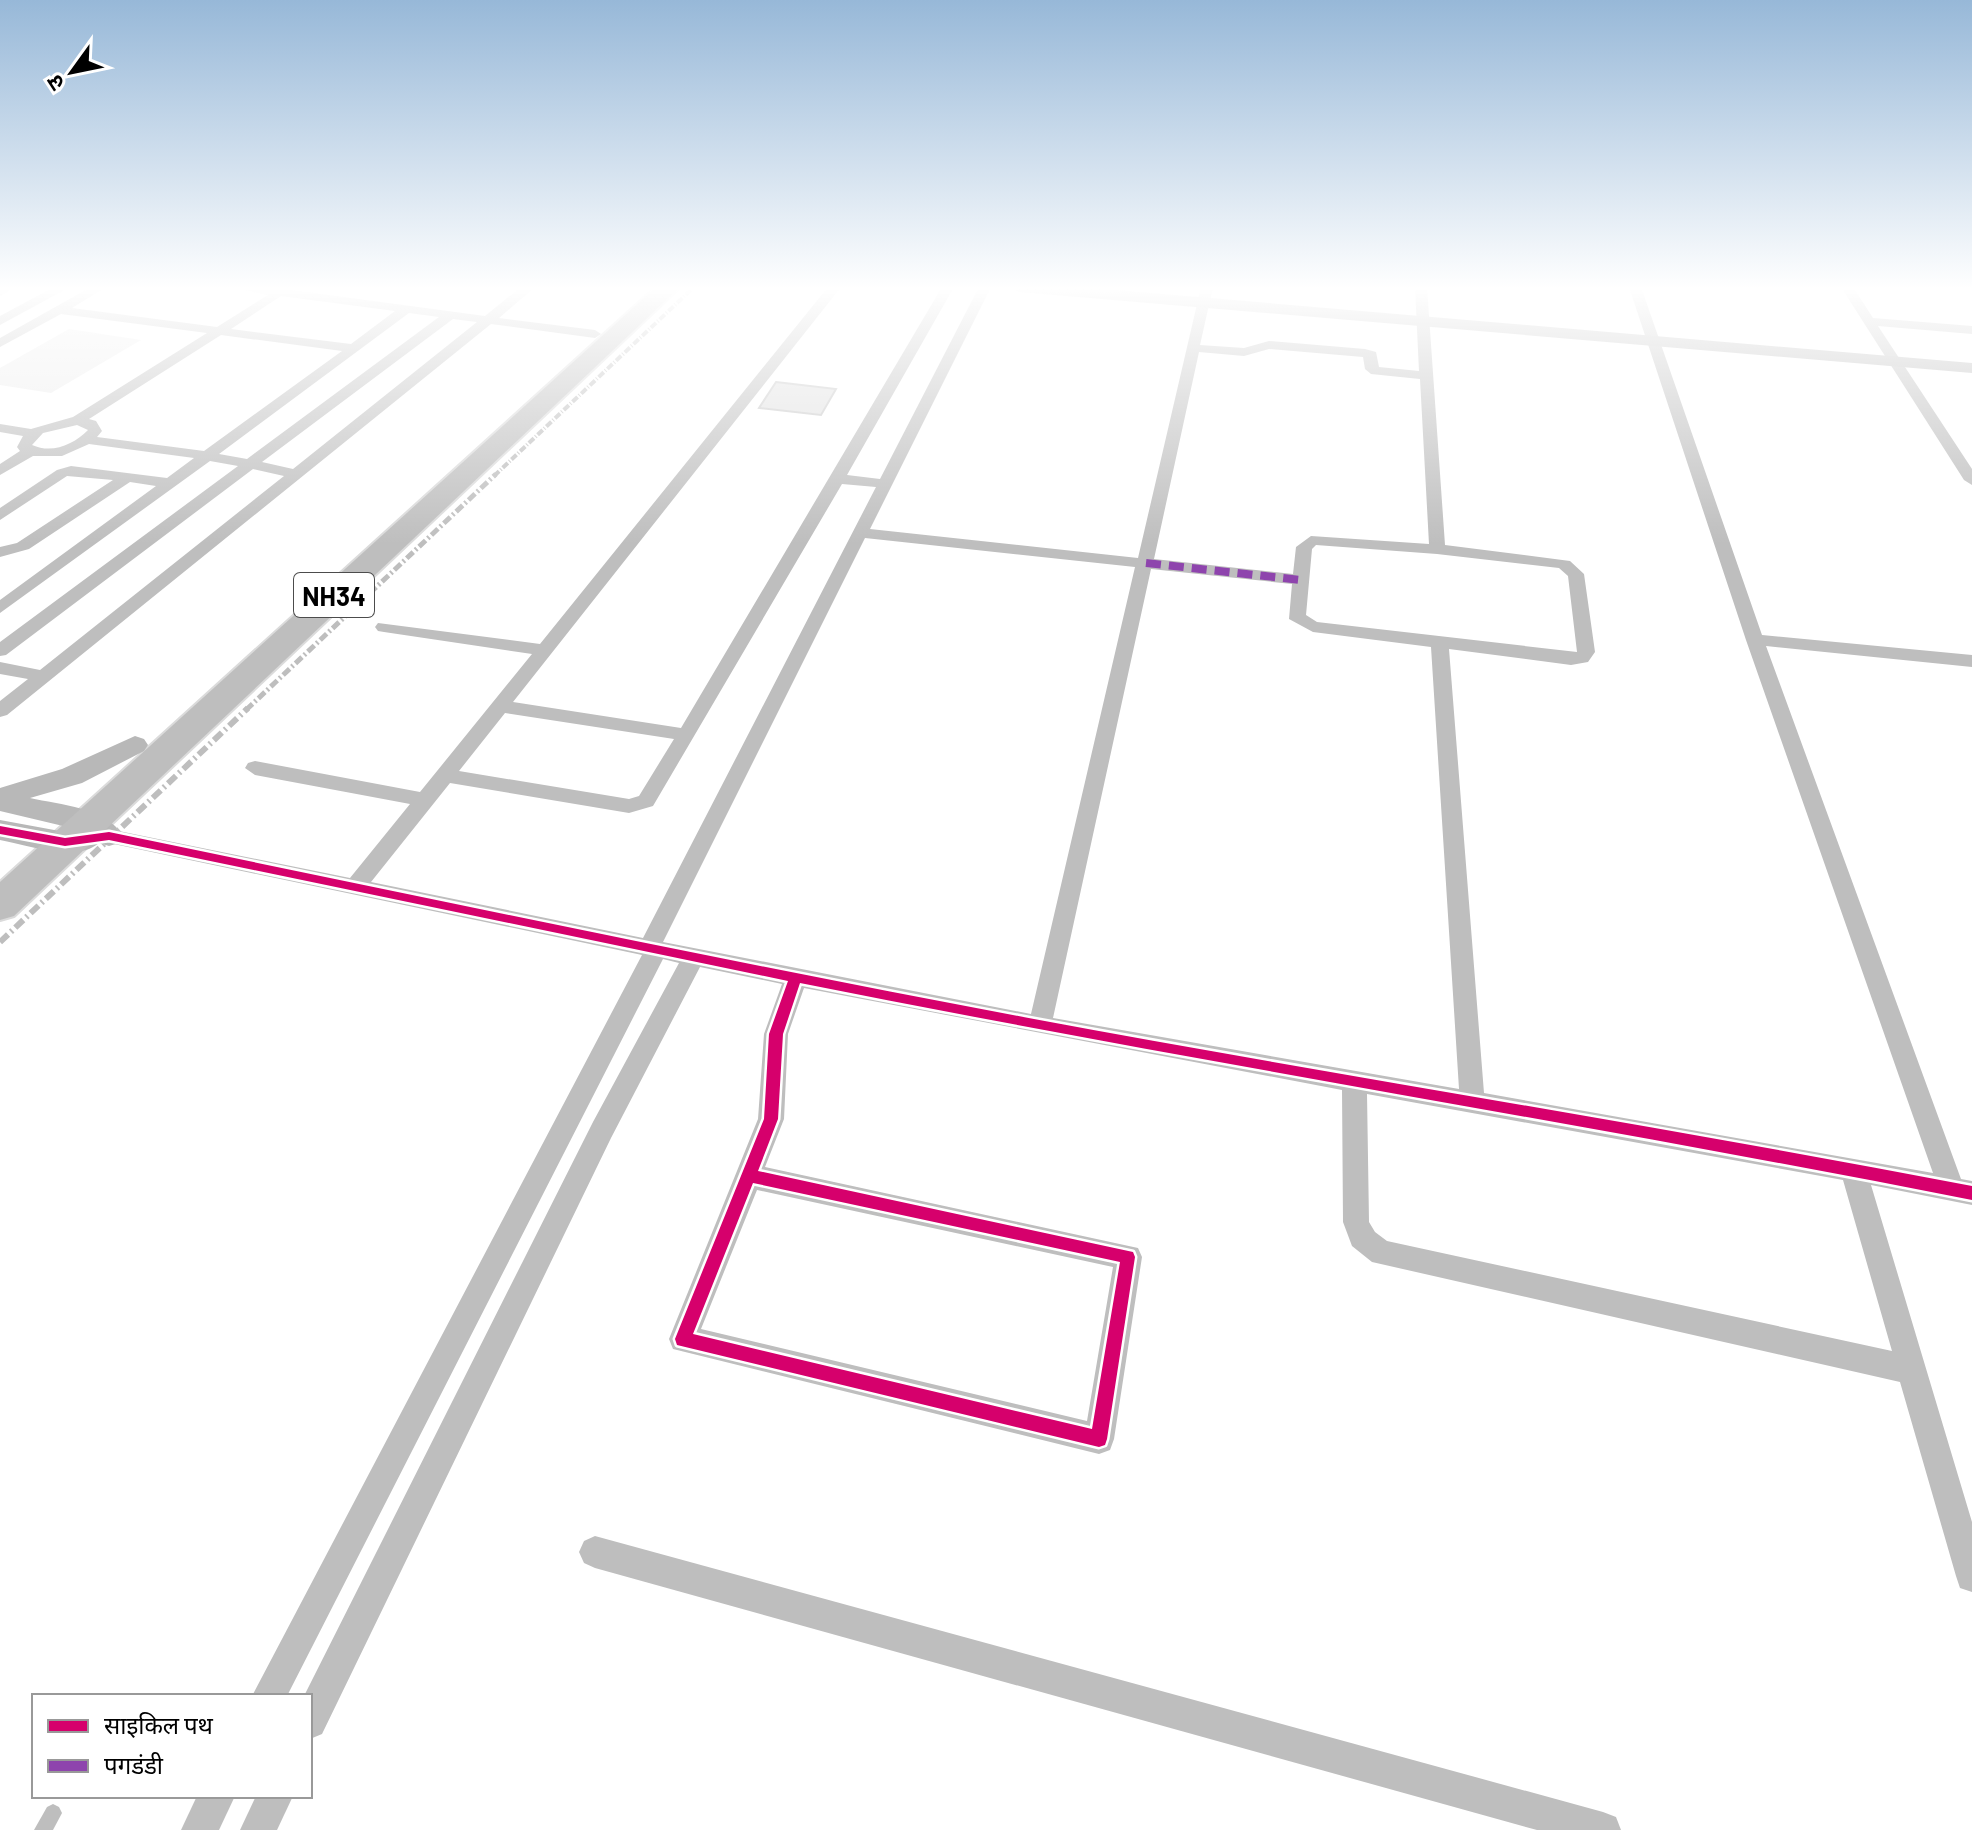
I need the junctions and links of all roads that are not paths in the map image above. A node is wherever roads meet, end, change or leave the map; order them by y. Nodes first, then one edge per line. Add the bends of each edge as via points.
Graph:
1 (154, 372) edge
2 (318, 372) edge
3 (373, 372) edge
4 (425, 372) edge
5 (558, 372) edge
6 (571, 372) edge
7 (767, 372) edge
8 (899, 372) edge
9 (942, 372) edge
10 (1188, 372) edge
11 (1393, 372) edge
12 (1665, 372) edge
13 (1902, 372) edge
14 (1425, 375) joint
15 (77, 421) junction
16 (0, 428) edge
17 (32, 433) junction
18 (495, 438) junction
19 (88, 440) junction
20 (30, 451) junction
21 (204, 455) junction
22 (249, 464) junction
23 (0, 471) edge
24 (297, 474) junction
25 (126, 478) junction
26 (837, 479) junction
27 (1972, 480) edge
28 (169, 483) junction
29 (886, 484) junction
30 (0, 515) edge
31 (861, 533) junction
32 (1437, 549) junction
33 (0, 552) edge
34 (1146, 563) junction
35 (1301, 580) junction
36 (1, 607) edge
37 (384, 627) dead end
38 (1755, 640) junction
39 (1440, 644) junction
40 (544, 650) junction
41 (0, 651) edge
42 (1972, 661) edge
43 (0, 668) edge
44 (43, 676) junction
45 (499, 706) junction
46 (0, 711) edge
47 (687, 735) junction
48 (135, 745) junction
49 (255, 768) dead end
50 (444, 775) junction
51 (0, 800) edge
52 (424, 800) junction
53 (61, 828) junction
54 (99, 828) junction
55 (0, 830) edge
56 (32, 837) junction
57 (0, 867) edge
58 (355, 887) junction
59 (0, 905) edge
60 (652, 949) junction
61 (694, 957) junction
62 (796, 977) junction
63 (1040, 1025) junction
64 (1354, 1079) junction
65 (1472, 1100) junction
66 (1853, 1170) junction
67 (749, 1176) junction
68 (1961, 1190) edge
69 (1912, 1370) junction
70 (595, 1552) dead end
71 (1972, 1576) edge
72 (270, 1694) edge
73 (312, 1718) edge
74 (216, 1798) edge
75 (274, 1798) edge
76 (53, 1813) dead end
77 (43, 1830) edge
78 (199, 1830) edge
79 (258, 1830) edge
80 (1603, 1830) edge

1 - 15 street
2 - 21 street
3 - 22 street
4 - 24 street
5 - 18 highway, NH34
6 - 18 highway, NH34
7 - 40 street
8 - 26 street
9 - 29 street
10 - 34 street
11 - 14 street
12 - 38 street
13 - 27 street
14 - 32 street
15 - 17 street
15 - 19 street via 91,424 95,431
16 - 17 street
17 - 20 street via 24,447
18 - 48 highway, NH34
18 - 54 highway, NH34
19 - 20 street via 59,451
19 - 21 street
20 - 23 street
21 - 22 street
21 - 28 street
22 - 24 street
22 - 41 street
24 - 44 street
25 - 28 street
25 - 30 street via 66,471
25 - 33 street via 23,546
26 - 29 street
26 - 47 street
28 - 36 street
29 - 31 street
31 - 34 street
31 - 60 street
32 - 35 street via 1311,541 1304,547
32 - 39 street via 1550,560 1570,568 1576,574 1586,652 1571,659
34 - 35 street
34 - 63 street
35 - 39 street via 1297,615 1304,623 1323,630
37 - 40 street
38 - 42 street
38 - 68 street
39 - 65 street
40 - 45 street
43 - 44 street
44 - 46 street
45 - 47 street
45 - 50 street
47 - 50 street via 652,795 636,806
48 - 51 street via 72,776
48 - 53 highway, NH34
49 - 52 street
50 - 52 street
51 - 53 street
52 - 58 street
53 - 54 highway, NH34
53 - 56 highway, NH34
53 - 59 highway, NH34
54 - 58 street
55 - 56 street
56 - 57 highway, NH34
58 - 60 street
60 - 61 street
60 - 72 street
61 - 62 street
61 - 73 street via 602,1130
62 - 63 street
62 - 67 street via 776,1034 771,1119
63 - 64 street
64 - 65 street
64 - 69 street via 1356,1222 1367,1245 1382,1253
65 - 66 street
66 - 68 street
66 - 69 street
67 - 67 street via 1128,1257 1099,1439 683,1339
69 - 71 street
70 - 80 street
74 - 78 street
75 - 79 street
76 - 77 lane

